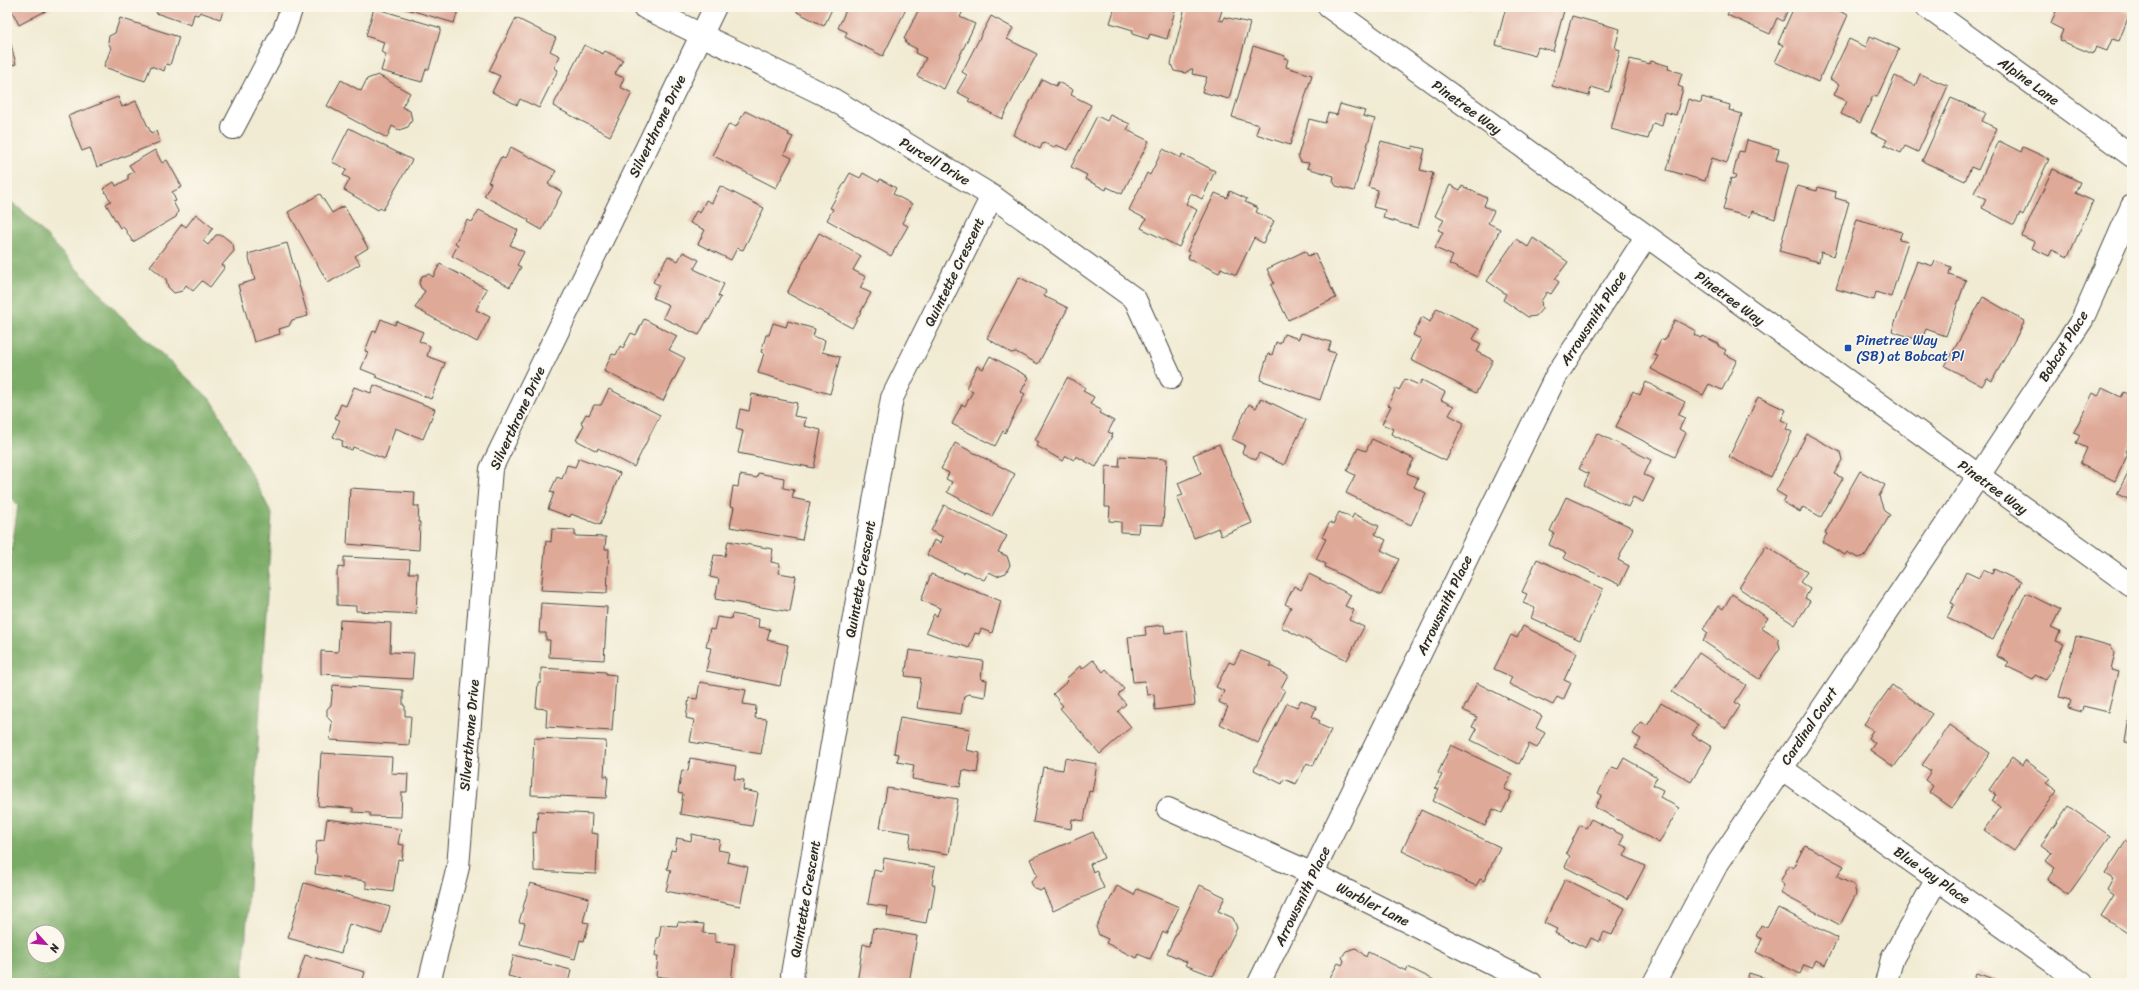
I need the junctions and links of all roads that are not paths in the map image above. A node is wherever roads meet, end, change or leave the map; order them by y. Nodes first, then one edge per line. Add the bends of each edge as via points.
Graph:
1 (292, 7) edge
2 (644, 7) edge
3 (715, 7) edge
4 (1329, 7) edge
5 (1927, 7) edge
6 (700, 36) junction
7 (233, 128) dead end
8 (2132, 156) edge
9 (992, 196) junction
10 (2132, 206) edge
11 (1646, 237) junction
12 (1171, 378) dead end
13 (1978, 477) junction
14 (2132, 586) edge
15 (1781, 768) junction
16 (1168, 809) dead end
17 (1313, 874) junction
18 (1937, 879) junction
19 (430, 983) edge
20 (793, 983) edge
21 (1259, 983) edge
22 (1531, 983) edge
23 (1654, 983) edge
24 (1886, 983) edge
25 (2082, 983) edge

1 - 7 street via 284,30
2 - 6 street, Purcell Drive
3 - 6 street, Silverthrone Drive
4 - 11 street, Pinetree Way
5 - 8 street, Alpine Lane
6 - 9 street, Purcell Drive via 830,97
6 - 19 street, Silverthrone Drive via 491,469 458,867
9 - 12 street, Purcell Drive via 1135,299
9 - 20 street, Quintette Crescent via 892,398 792,974
10 - 13 street, Bobcat Place via 2082,320
11 - 13 street, Pinetree Way
11 - 17 street, Arrowsmith Place via 1556,376
13 - 14 street, Pinetree Way
13 - 15 street, Cardinal Court
15 - 18 street, Blue Jay Place
15 - 23 street, Cardinal Court via 1716,866
16 - 17 street, Warbler Lane
17 - 21 street, Arrowsmith Place
17 - 22 street, Warbler Lane
18 - 24 street via 1892,959
18 - 25 street, Blue Jay Place

